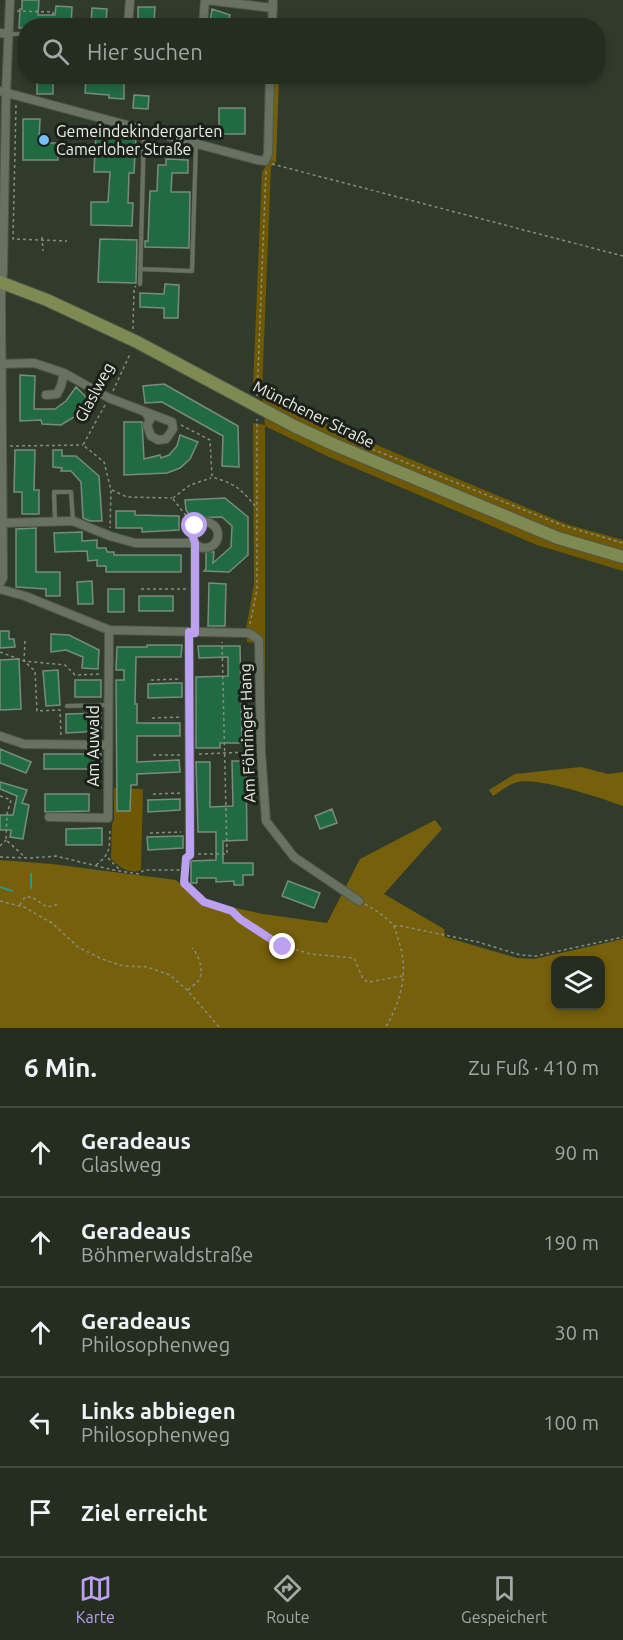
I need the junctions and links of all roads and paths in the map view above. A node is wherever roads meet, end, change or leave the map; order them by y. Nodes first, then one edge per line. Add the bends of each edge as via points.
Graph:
1 (10, 0) edge
2 (130, 0) edge
3 (206, 0) edge
4 (273, 4) edge
5 (10, 11) junction
6 (53, 18) edge
7 (129, 18) edge
8 (204, 18) edge
9 (5, 34) edge
10 (270, 84) edge
11 (3, 92) edge
12 (20, 103) dead end
13 (144, 130) junction
14 (196, 144) junction
15 (265, 161) junction
16 (3, 174) edge
17 (42, 239) junction
18 (67, 240) dead end
19 (42, 251) dead end
20 (623, 256) edge
21 (140, 269) junction
22 (1, 282) edge
23 (140, 284) joint
24 (133, 330) dead end
25 (130, 354) dead end
26 (1, 364) edge
27 (64, 373) junction
28 (46, 395) dead end
29 (257, 396) dead end
30 (109, 398) junction
31 (287, 410) dead end
32 (146, 413) junction
33 (257, 421) dead end
34 (172, 422) junction
35 (316, 424) dead end
36 (83, 445) junction
37 (3, 447) junction
38 (368, 447) dead end
39 (212, 477) junction
40 (111, 490) junction
41 (172, 498) junction
42 (256, 508) junction
43 (73, 521) junction
44 (55, 522) junction
45 (3, 523) junction
46 (195, 526) junction
47 (110, 536) junction
48 (195, 543) junction
49 (623, 543) edge
50 (623, 557) edge
51 (0, 583) edge
52 (194, 588) junction
53 (0, 589) edge
54 (141, 589) dead end
55 (109, 630) junction
56 (192, 632) junction
57 (221, 633) junction
58 (249, 633) junction
59 (25, 641) dead end
60 (0, 652) edge
61 (24, 661) junction
62 (108, 674) junction
63 (190, 679) junction
64 (151, 680) dead end
65 (108, 705) junction
66 (67, 706) dead end
67 (190, 717) junction
68 (152, 718) dead end
69 (0, 736) edge
70 (108, 745) junction
71 (61, 746) junction
72 (261, 752) junction
73 (226, 753) junction
74 (190, 754) junction
75 (153, 755) dead end
76 (191, 793) junction
77 (153, 794) dead end
78 (0, 796) edge
79 (49, 817) dead end
80 (108, 818) junction
81 (191, 832) junction
82 (150, 833) dead end
83 (6, 840) junction
84 (0, 846) edge
85 (190, 855) junction
86 (0, 857) edge
87 (107, 857) junction
88 (26, 858) junction
89 (96, 866) junction
90 (184, 870) junction
91 (120, 871) junction
92 (0, 901) edge
93 (359, 901) joint
94 (59, 904) dead end
95 (20, 906) junction
96 (394, 926) junction
97 (623, 937) edge
98 (192, 948) dead end
99 (404, 976) junction
100 (187, 990) junction
101 (220, 1028) edge
102 (385, 1028) edge

1 - 5 street
2 - 7 street
3 - 4 street
3 - 8 street
5 - 6 path via 53,12
5 - 9 street
9 - 11 street
10 - 15 street
11 - 13 street
11 - 16 street
12 - 17 path via 15,107 13,239
13 - 14 street
13 - 21 lane
14 - 15 street
14 - 21 lane via 192,271
15 - 20 path
15 - 29 path
16 - 22 street
17 - 18 path
17 - 19 path
21 - 23 lane
22 - 26 street
22 - 50 main road, Münchener Straße via 137,342 335,445 558,538
23 - 24 path via 134,288
25 - 30 path, Glaslweg
26 - 27 street via 34,363
26 - 37 street
27 - 28 street via 57,394
27 - 30 street
30 - 32 street
30 - 36 path, Glaslweg
31 - 35 path
32 - 34 street
32 - 34 street via 151,436 158,440 166,439 173,429
33 - 42 path
34 - 39 path via 210,441
36 - 37 path, Glaslweg
36 - 40 path, Glaslweg via 104,462
37 - 45 street
38 - 49 path via 564,526
39 - 41 path via 190,485
39 - 42 path via 231,483
40 - 41 path via 127,497
40 - 47 path, Glaslweg
41 - 46 path
42 - 58 path via 257,589
43 - 44 street
43 - 44 lane via 71,492 54,492
43 - 47 street
44 - 45 street
45 - 51 street
46 - 48 street
46 - 48 street via 211,523 218,533 210,547
47 - 48 street via 135,543
48 - 52 street
52 - 54 path
52 - 56 street
53 - 55 street
55 - 56 street
55 - 62 street, Am Auwald
56 - 57 street
56 - 63 street
57 - 58 street
57 - 73 path
58 - 72 street, Am Föhringer Hang via 259,640
59 - 61 path
60 - 61 path
61 - 62 path via 65,665 75,675
61 - 71 path via 35,671 37,711 60,710
62 - 65 street, Am Auwald
63 - 64 path
63 - 67 street
65 - 66 lane
65 - 70 street, Am Auwald
67 - 68 path
67 - 74 street
69 - 71 street via 24,744
70 - 71 street
70 - 80 street, Am Auwald
72 - 73 path
72 - 93 street, Am Föhringer Hang via 266,820 294,857
73 - 74 path
73 - 85 path via 227,854
74 - 75 path
74 - 76 street
76 - 77 path
76 - 81 street
78 - 83 path via 11,800
79 - 80 street
80 - 87 path
81 - 82 path
81 - 85 street
83 - 84 path
83 - 88 path
85 - 90 path
86 - 88 path
87 - 89 path
87 - 91 path
88 - 89 path via 56,856
89 - 91 path
90 - 91 path via 144,870 139,874
90 - 99 path via 184,883 204,902 232,911 279,945 311,954 354,958 368,982
92 - 95 path
93 - 96 path
94 - 95 path via 46,907 32,897 25,897
95 - 100 path via 52,923 78,947 123,966 147,967 170,975
96 - 97 path via 536,956
96 - 99 path via 404,956
98 - 100 path via 201,967 199,980
99 - 102 path
100 - 101 path

